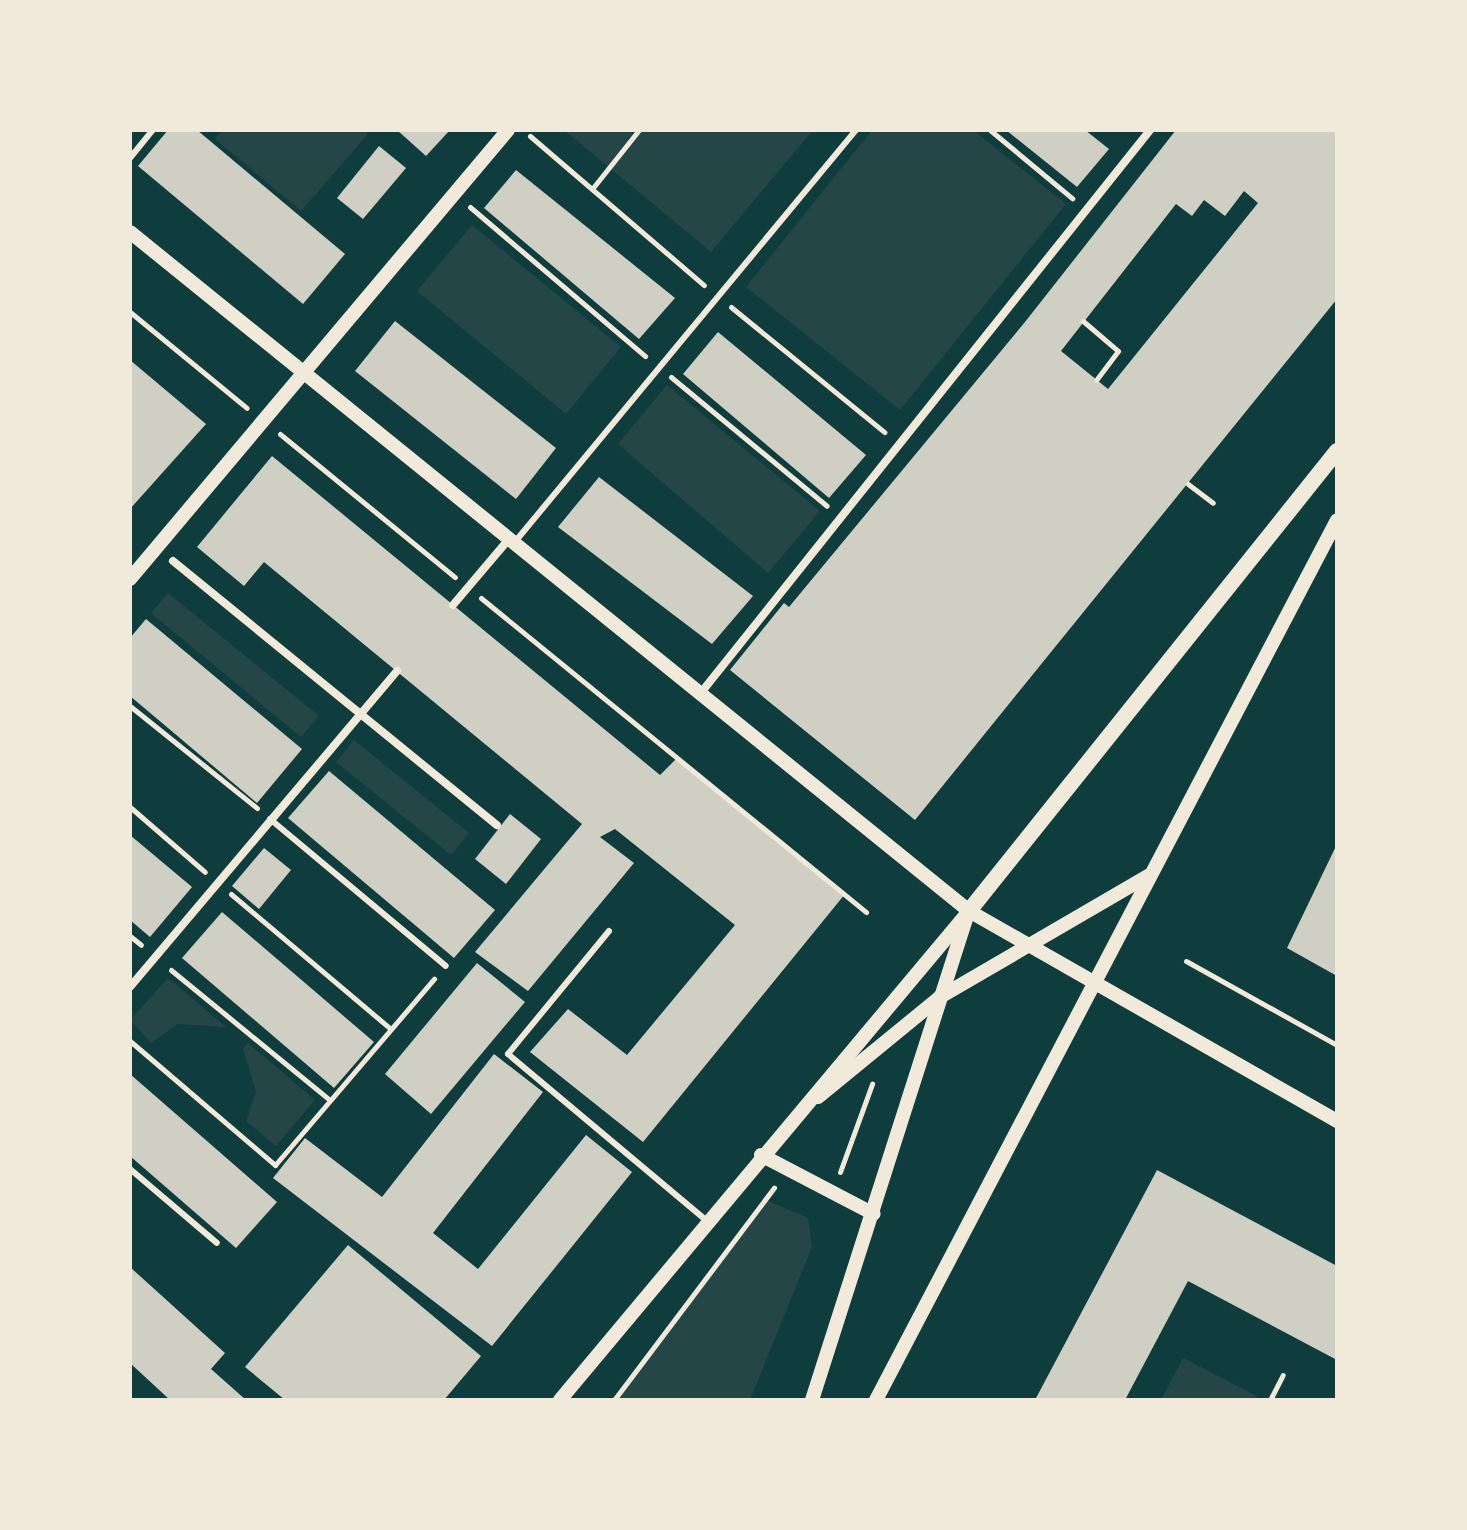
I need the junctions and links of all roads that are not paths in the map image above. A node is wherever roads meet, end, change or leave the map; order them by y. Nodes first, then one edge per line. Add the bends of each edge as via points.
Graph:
1 (153, 130) edge
2 (508, 130) edge
3 (856, 130) edge
4 (1150, 130) edge
5 (130, 158) edge
6 (130, 232) edge
7 (303, 372) junction
8 (1337, 451) edge
9 (1337, 520) edge
10 (512, 541) junction
11 (173, 561) dead end
12 (130, 579) edge
13 (453, 605) dead end
14 (397, 671) dead end
15 (700, 694) junction
16 (359, 715) junction
17 (270, 819) junction
18 (497, 825) dead end
19 (1151, 874) junction
20 (969, 911) junction
21 (609, 931) dead end
22 (1029, 946) junction
23 (446, 966) road end
24 (1094, 983) junction
25 (130, 987) edge
26 (940, 997) junction
27 (789, 1120) junction
28 (1337, 1121) edge
29 (761, 1155) junction
30 (130, 1169) edge
31 (874, 1214) junction
32 (707, 1221) junction
33 (217, 1243) dead end
34 (560, 1400) edge
35 (812, 1400) edge
36 (876, 1400) edge

1 - 5 lane
2 - 7 street
3 - 10 lane
4 - 15 street
6 - 7 street
7 - 10 street
7 - 12 street
8 - 20 main road
9 - 19 street
10 - 13 street
10 - 15 street
11 - 16 street
14 - 16 street
15 - 20 street
16 - 17 street
16 - 18 street
17 - 23 lane
17 - 25 street
19 - 22 street
19 - 24 street
20 - 22 street
20 - 26 street
20 - 27 street
21 - 32 lane via 508,1054
22 - 24 street
22 - 26 street
24 - 28 street
24 - 36 street
26 - 27 street
26 - 31 street
27 - 29 street
29 - 31 street
29 - 32 street
30 - 33 lane
31 - 35 street
32 - 34 street

